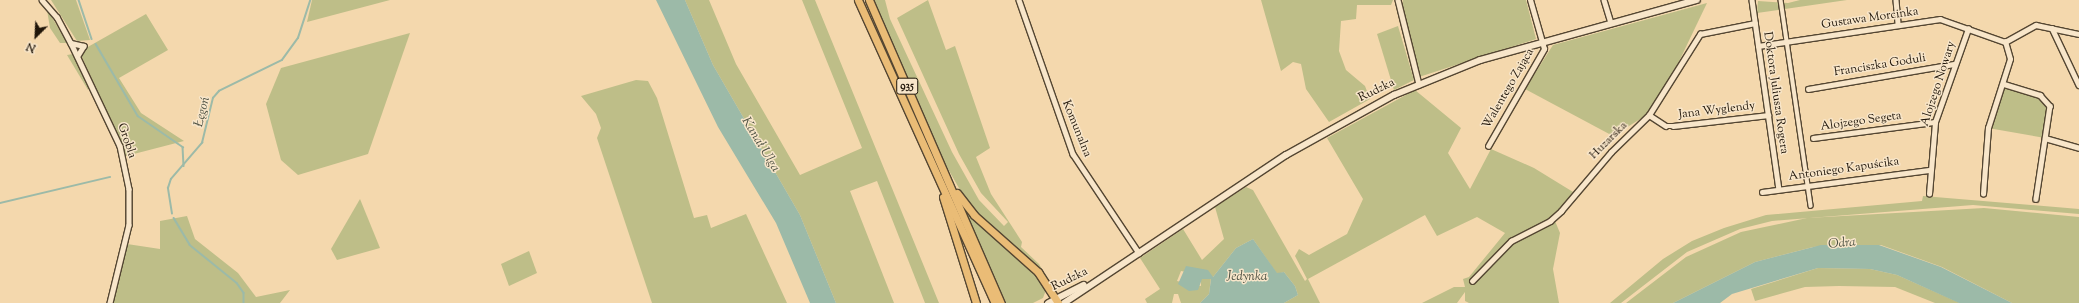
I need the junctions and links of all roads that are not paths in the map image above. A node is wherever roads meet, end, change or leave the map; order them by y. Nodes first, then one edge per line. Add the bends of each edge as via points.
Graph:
1 (42, 0) edge
2 (858, 0) edge
3 (869, 0) edge
4 (1019, 0) edge
5 (1398, 0) edge
6 (1530, 0) edge
7 (1604, 0) edge
8 (1697, 0) edge
9 (1752, 0) edge
10 (1782, 0) edge
11 (1896, 0) edge
12 (1674, 3) edge
13 (1611, 23) junction
14 (1755, 23) junction
15 (1898, 25) junction
16 (2052, 28) junction
17 (1968, 29) junction
18 (2079, 34) edge
19 (1788, 41) junction
20 (1542, 42) junction
21 (2005, 42) junction
22 (71, 43) junction
23 (1758, 46) junction
24 (78, 56) junction
25 (1955, 64) junction
26 (1419, 84) junction
27 (2004, 84) junction
28 (2079, 85) edge
29 (1808, 89) dead end
30 (1768, 114) junction
31 (1648, 115) junction
32 (1935, 122) junction
33 (1813, 138) dead end
34 (2045, 138) junction
35 (1488, 146) dead end
36 (2079, 148) edge
37 (1929, 170) junction
38 (946, 172) junction
39 (936, 176) junction
40 (1809, 186) junction
41 (1779, 189) junction
42 (1762, 192) dead end
43 (1928, 194) dead end
44 (1983, 194) dead end
45 (2036, 199) dead end
46 (1811, 206) dead end
47 (1139, 253) junction
48 (1102, 276) junction
49 (1472, 281) dead end
50 (1057, 301) edge
51 (110, 303) edge
52 (976, 303) edge
53 (995, 303) edge
54 (1001, 303) edge
55 (1048, 303) edge
56 (1064, 303) edge

1 - 22 street, Grobla via 57,17
2 - 39 main road, 935
3 - 38 main road, 935
4 - 47 street, Komunalna via 1073,154
5 - 26 street
6 - 20 street
7 - 13 street
8 - 12 street, Rudzka
9 - 14 street, Doktora Juliusza Rogera
10 - 19 street
11 - 15 street
12 - 13 street, Rudzka
13 - 20 street, Rudzka
14 - 23 street, Doktora Juliusza Rogera
14 - 31 street, Huzarska via 1700,34
15 - 17 street, Gustawa Morcinka via 1940,19
15 - 19 street, Gustawa Morcinka
16 - 18 street
16 - 21 street via 2036,25
16 - 28 street
17 - 21 street, Gustawa Morcinka
17 - 25 street, Alojzego Nowary
19 - 23 street, Gustawa Morcinka
19 - 40 street
20 - 26 street, Rudzka via 1480,60
20 - 35 street, Walentego Zająca via 1542,54
21 - 27 street via 2010,56
22 - 24 street, Grobla
22 - 24 street via 84,46
23 - 30 street, Doktora Juliusza Rogera
24 - 51 street, Grobla via 120,146 129,189 129,225
25 - 29 street, Franciszka Goduli
25 - 32 street, Alojzego Nowary
26 - 47 street, Rudzka via 1324,132
27 - 34 street via 2040,95 2050,106
27 - 44 street via 1988,128
30 - 31 street, Jana Wyglendy via 1673,126 1666,126
30 - 41 street, Doktora Juliusza Rogera
31 - 49 street, Huzarska via 1603,161 1554,218 1511,241
32 - 33 street, Alojzego Segeta
32 - 37 street, Alojzego Nowary
34 - 36 street
34 - 45 street
37 - 40 street, Antoniego Kapuścika
37 - 43 street, Alojzego Nowary
38 - 50 main road via 974,215 1038,272
38 - 54 main road, 935
39 - 52 main road
39 - 53 main road, 935
40 - 41 street, Antoniego Kapuścika
40 - 46 street
41 - 42 street, Antoniego Kapuścika
47 - 48 street, Rudzka
48 - 50 street, Rudzka
48 - 56 street, Rudzka
50 - 55 main road, Rudzka

